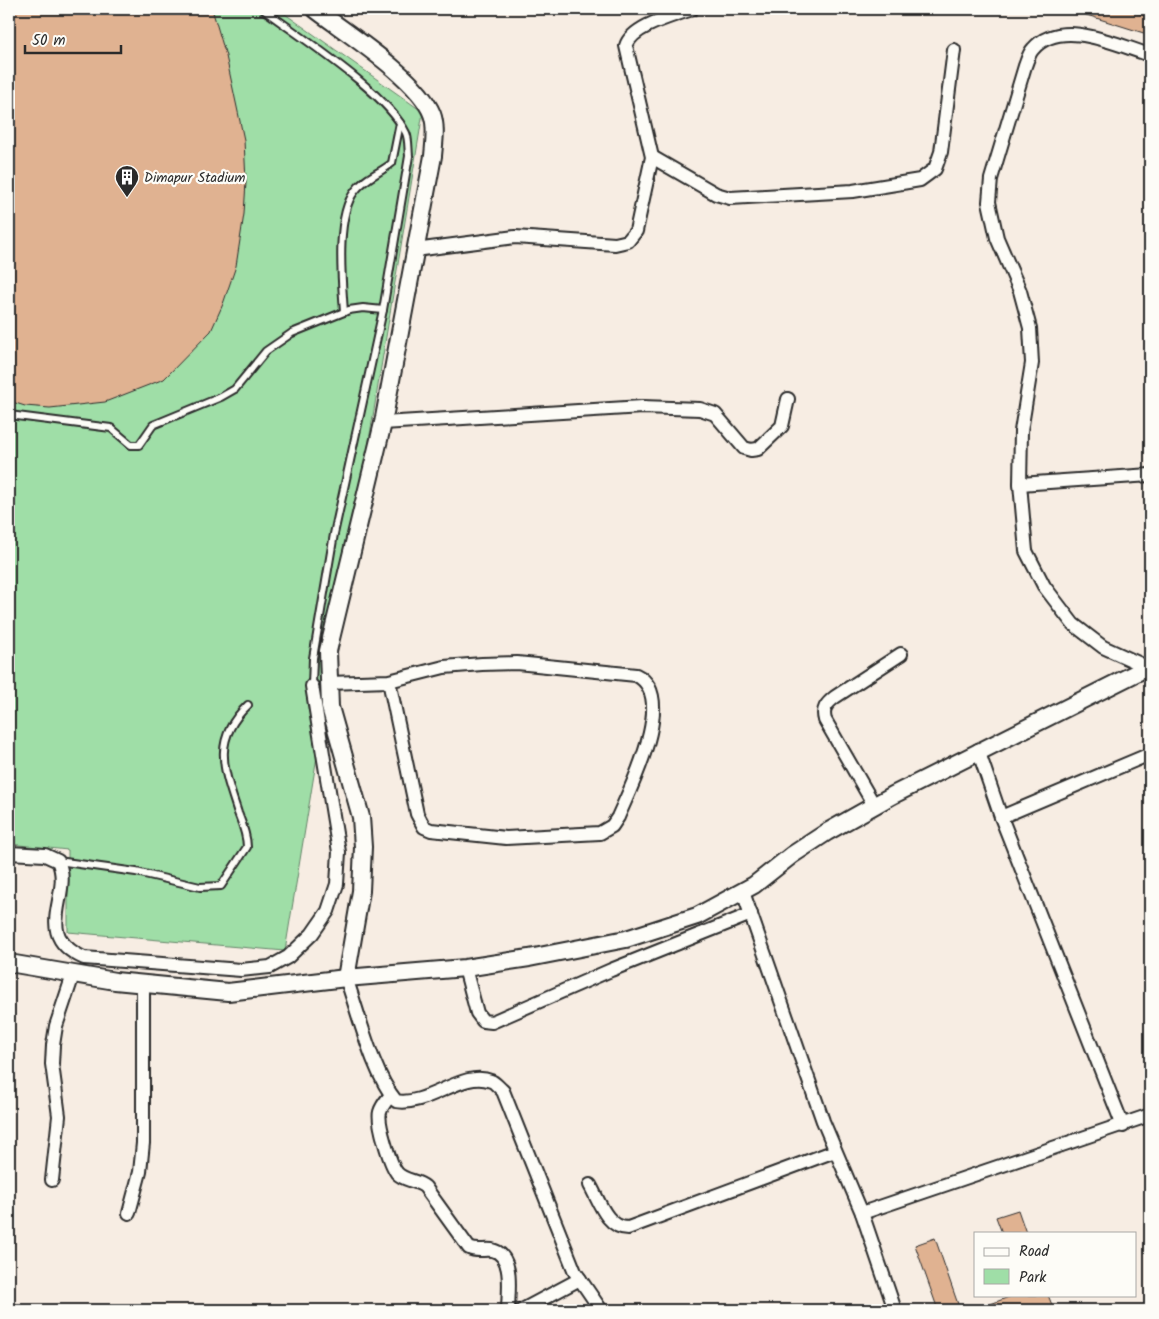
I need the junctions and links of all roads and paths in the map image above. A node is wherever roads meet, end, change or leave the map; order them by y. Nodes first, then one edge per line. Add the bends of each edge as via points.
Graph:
1 (263, 9) edge
2 (315, 9) edge
3 (692, 9) edge
4 (954, 50) dead end
5 (1150, 55) edge
6 (400, 122) junction
7 (652, 157) junction
8 (415, 250) junction
9 (383, 310) junction
10 (344, 312) junction
11 (788, 399) dead end
12 (9, 415) edge
13 (383, 423) junction
14 (1150, 475) edge
15 (1020, 484) junction
16 (901, 654) dead end
17 (1149, 666) edge
18 (389, 681) junction
19 (329, 683) junction
20 (312, 686) joint
21 (248, 705) dead end
22 (978, 750) junction
23 (1150, 754) edge
24 (874, 805) junction
25 (1001, 817) junction
26 (9, 852) edge
27 (58, 861) junction
28 (743, 892) junction
29 (750, 914) junction
30 (9, 963) edge
31 (465, 968) junction
32 (73, 975) junction
33 (346, 978) junction
34 (143, 984) junction
35 (391, 1096) junction
36 (1150, 1115) edge
37 (1123, 1126) junction
38 (836, 1151) junction
39 (52, 1180) dead end
40 (590, 1185) dead end
41 (129, 1213) dead end
42 (862, 1213) junction
43 (580, 1279) junction
44 (508, 1310) edge
45 (522, 1310) edge
46 (601, 1310) edge
47 (895, 1310) edge

1 - 6 lane via 371,90
2 - 8 street via 395,70 417,92 432,114 435,134 433,156
3 - 7 street via 636,32 627,41
4 - 7 street via 941,152 935,169 920,180 853,191 730,198 716,194
5 - 15 street via 1076,33 1054,35 1033,49 1025,66 991,179 988,202 997,238 1020,290 1030,328 1032,364 1021,431
6 - 9 lane via 407,135 409,156
6 - 10 lane via 392,163 361,184 346,209 340,263
7 - 8 street via 636,230 628,241 615,244 516,237
8 - 13 street
9 - 10 lane via 363,308
9 - 20 lane via 334,534 313,658
10 - 12 lane via 278,341 235,389 153,425 139,444 130,445 111,428
11 - 13 street via 782,426 758,449 751,450 744,448 716,414 700,409 642,407
13 - 19 street via 328,650
14 - 15 street
15 - 17 street via 1026,551 1044,586 1073,624 1103,647
16 - 24 street via 835,697 823,712
17 - 22 street
18 - 18 street via 417,814 424,827 430,830 506,838 600,833 612,826 618,817 647,751 652,694 645,679 636,675 517,663 444,667
18 - 19 street
19 - 33 street via 330,707 360,816 363,846 360,890
20 - 27 street via 339,852 337,884 328,911 312,934 288,957 270,967 241,970 84,958 68,951 59,938 56,922 61,873
21 - 27 lane via 226,736 223,762 247,846 221,886 200,887 136,872
22 - 24 street
22 - 25 street
23 - 25 street
24 - 28 street via 806,846
25 - 37 street
26 - 27 street via 45,855
28 - 29 street
28 - 31 street via 697,916 626,938
29 - 31 street via 492,1022 483,1021 477,1013
29 - 38 street
30 - 32 street
31 - 33 street
32 - 34 street
32 - 39 street via 53,1045 52,1064 59,1116
33 - 34 street via 228,992
33 - 35 street via 376,1065
34 - 41 street via 143,1143 140,1172
35 - 43 street via 396,1101 414,1102 468,1080 479,1079 492,1081 503,1091
35 - 44 street via 379,1114 393,1166 398,1174 424,1187 469,1248 500,1254 508,1269
36 - 37 street
37 - 42 street
38 - 40 street via 628,1228 612,1224
38 - 42 street
42 - 47 street
43 - 45 street
43 - 46 street

